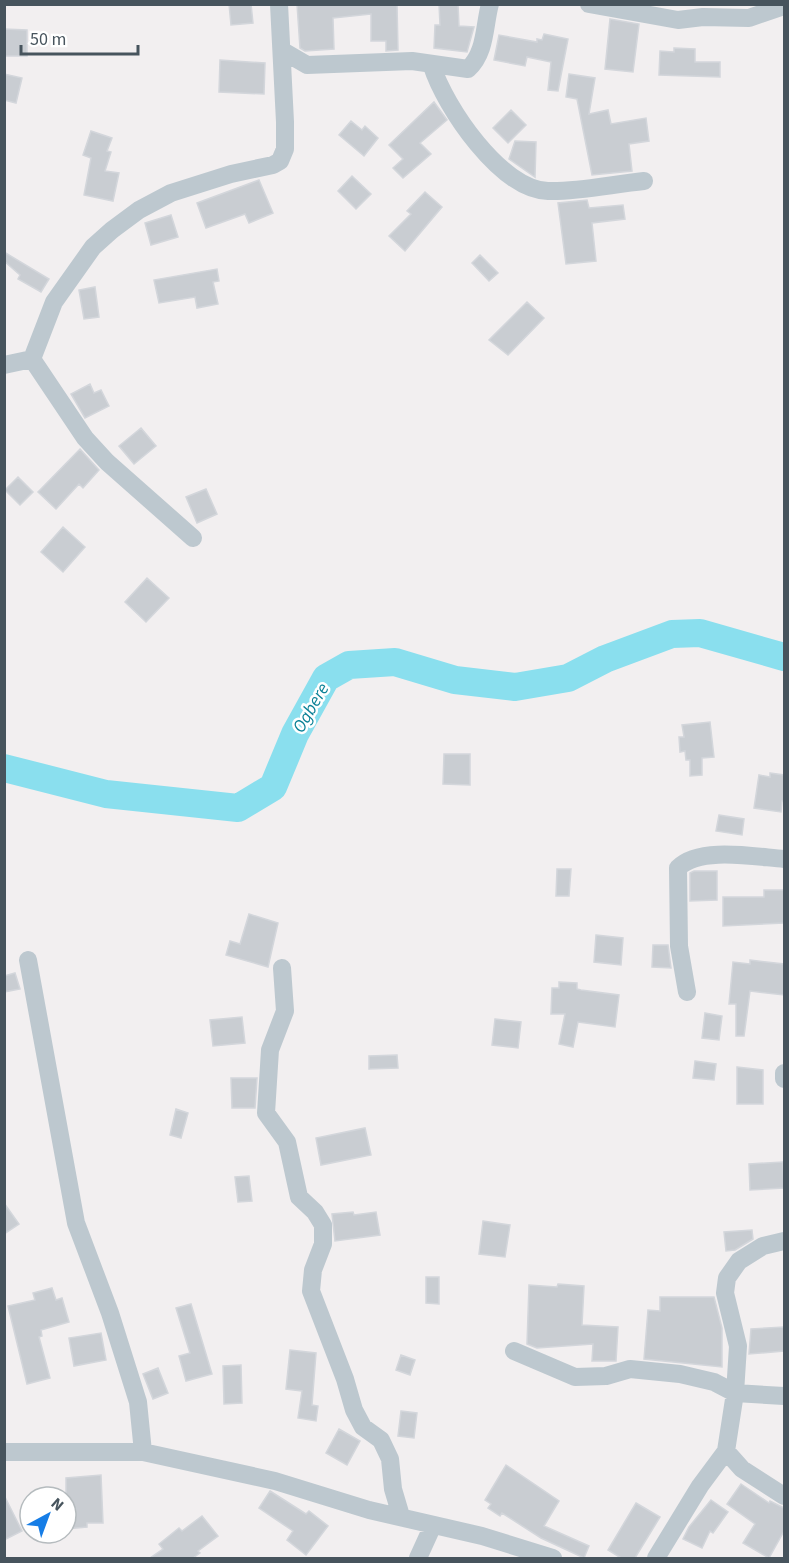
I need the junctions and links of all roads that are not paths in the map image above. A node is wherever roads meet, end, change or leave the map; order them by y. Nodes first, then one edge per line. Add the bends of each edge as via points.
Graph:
1 (279, 4) edge
2 (490, 4) edge
3 (589, 4) edge
4 (784, 6) edge
5 (283, 51) junction
6 (432, 66) junction
7 (644, 181) dead end
8 (32, 359) junction
9 (4, 365) edge
10 (193, 538) dead end
11 (784, 859) edge
12 (28, 960) dead end
13 (282, 968) dead end
14 (687, 992) dead end
15 (784, 1073) edge
16 (784, 1079) edge
17 (784, 1241) edge
18 (514, 1351) dead end
19 (735, 1393) junction
20 (784, 1396) edge
21 (726, 1451) junction
22 (4, 1452) edge
23 (143, 1452) junction
24 (784, 1496) edge
25 (401, 1516) junction
26 (434, 1526) junction
27 (418, 1558) edge
28 (553, 1558) edge
29 (656, 1558) edge

1 - 5 street
2 - 6 street via 476,62 468,69
3 - 4 street via 678,20 749,18
5 - 6 street via 307,65 388,61
5 - 8 street via 285,149 280,161 171,194 139,210 112,230 93,247 54,302
6 - 7 street via 439,87 456,114 500,167 526,187 548,191
8 - 9 street
8 - 10 street via 85,438
11 - 14 street via 711,855 686,860 678,868 679,946
12 - 23 street via 76,1223 138,1402
13 - 25 street via 285,1011 270,1050 266,1113 287,1142 299,1197 323,1225 323,1244 313,1270 311,1291 354,1410 363,1427 381,1440 390,1459
15 - 16 street
17 - 19 street via 763,1246 739,1261 727,1278 724,1293 738,1347
18 - 19 street via 575,1377 606,1376 630,1369 670,1373 714,1382
19 - 20 street
19 - 21 street
21 - 24 street via 742,1469
21 - 29 street
22 - 23 street
23 - 25 street via 276,1481
25 - 26 street
26 - 27 street
26 - 28 street

